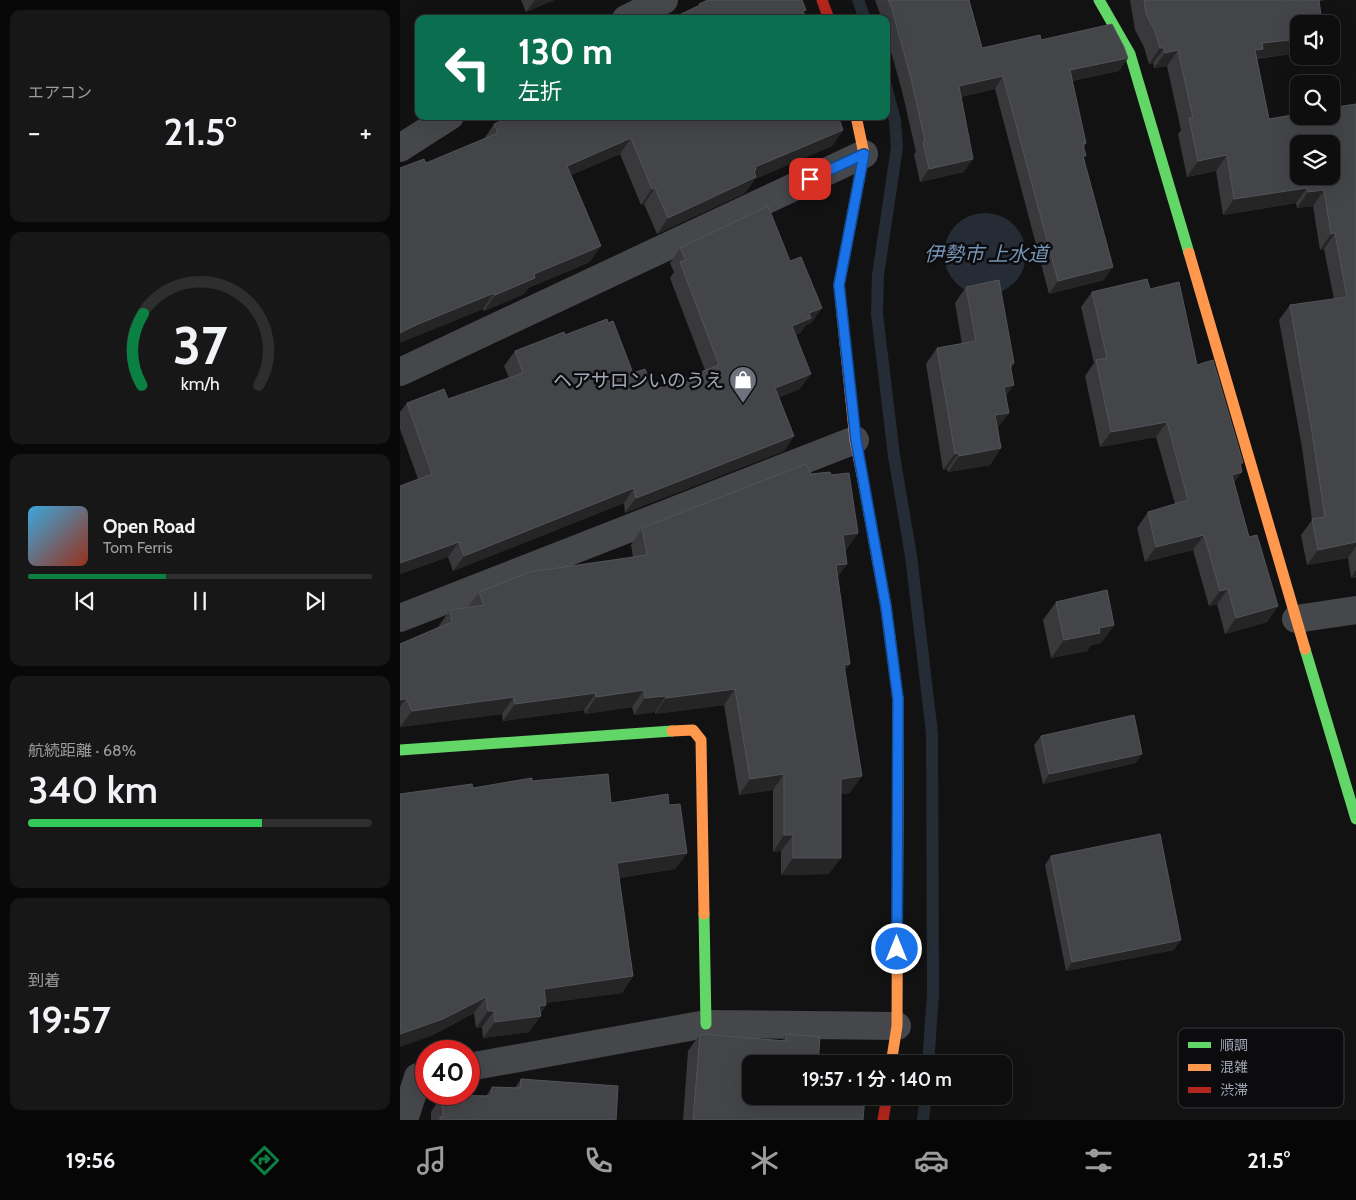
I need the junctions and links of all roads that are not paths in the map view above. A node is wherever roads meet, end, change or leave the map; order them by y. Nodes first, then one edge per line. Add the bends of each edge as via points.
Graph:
1 (664, 0) edge
2 (822, 0) edge
3 (1099, 0) edge
4 (634, 15) edge
5 (828, 15) edge
6 (444, 120) edge
7 (857, 120) edge
8 (400, 148) edge
9 (864, 154) junction
10 (400, 372) edge
11 (856, 440) junction
12 (1356, 610) edge
13 (400, 618) edge
14 (1296, 619) junction
15 (400, 750) edge
16 (1356, 819) edge
17 (706, 1024) junction
18 (897, 1026) junction
19 (893, 1055) edge
20 (480, 1065) edge
21 (415, 1076) edge
22 (886, 1105) edge
23 (404, 1120) edge
24 (883, 1120) edge

1 - 4 street
2 - 5 street
3 - 14 street via 1130,54 1142,90
6 - 8 street
7 - 9 street
9 - 10 street
9 - 11 street via 839,285
11 - 13 street
11 - 18 street via 886,607 898,699
12 - 14 street
14 - 16 street
15 - 17 street via 693,730 701,740
17 - 18 street
17 - 20 street
18 - 19 street
21 - 23 street
22 - 24 street

